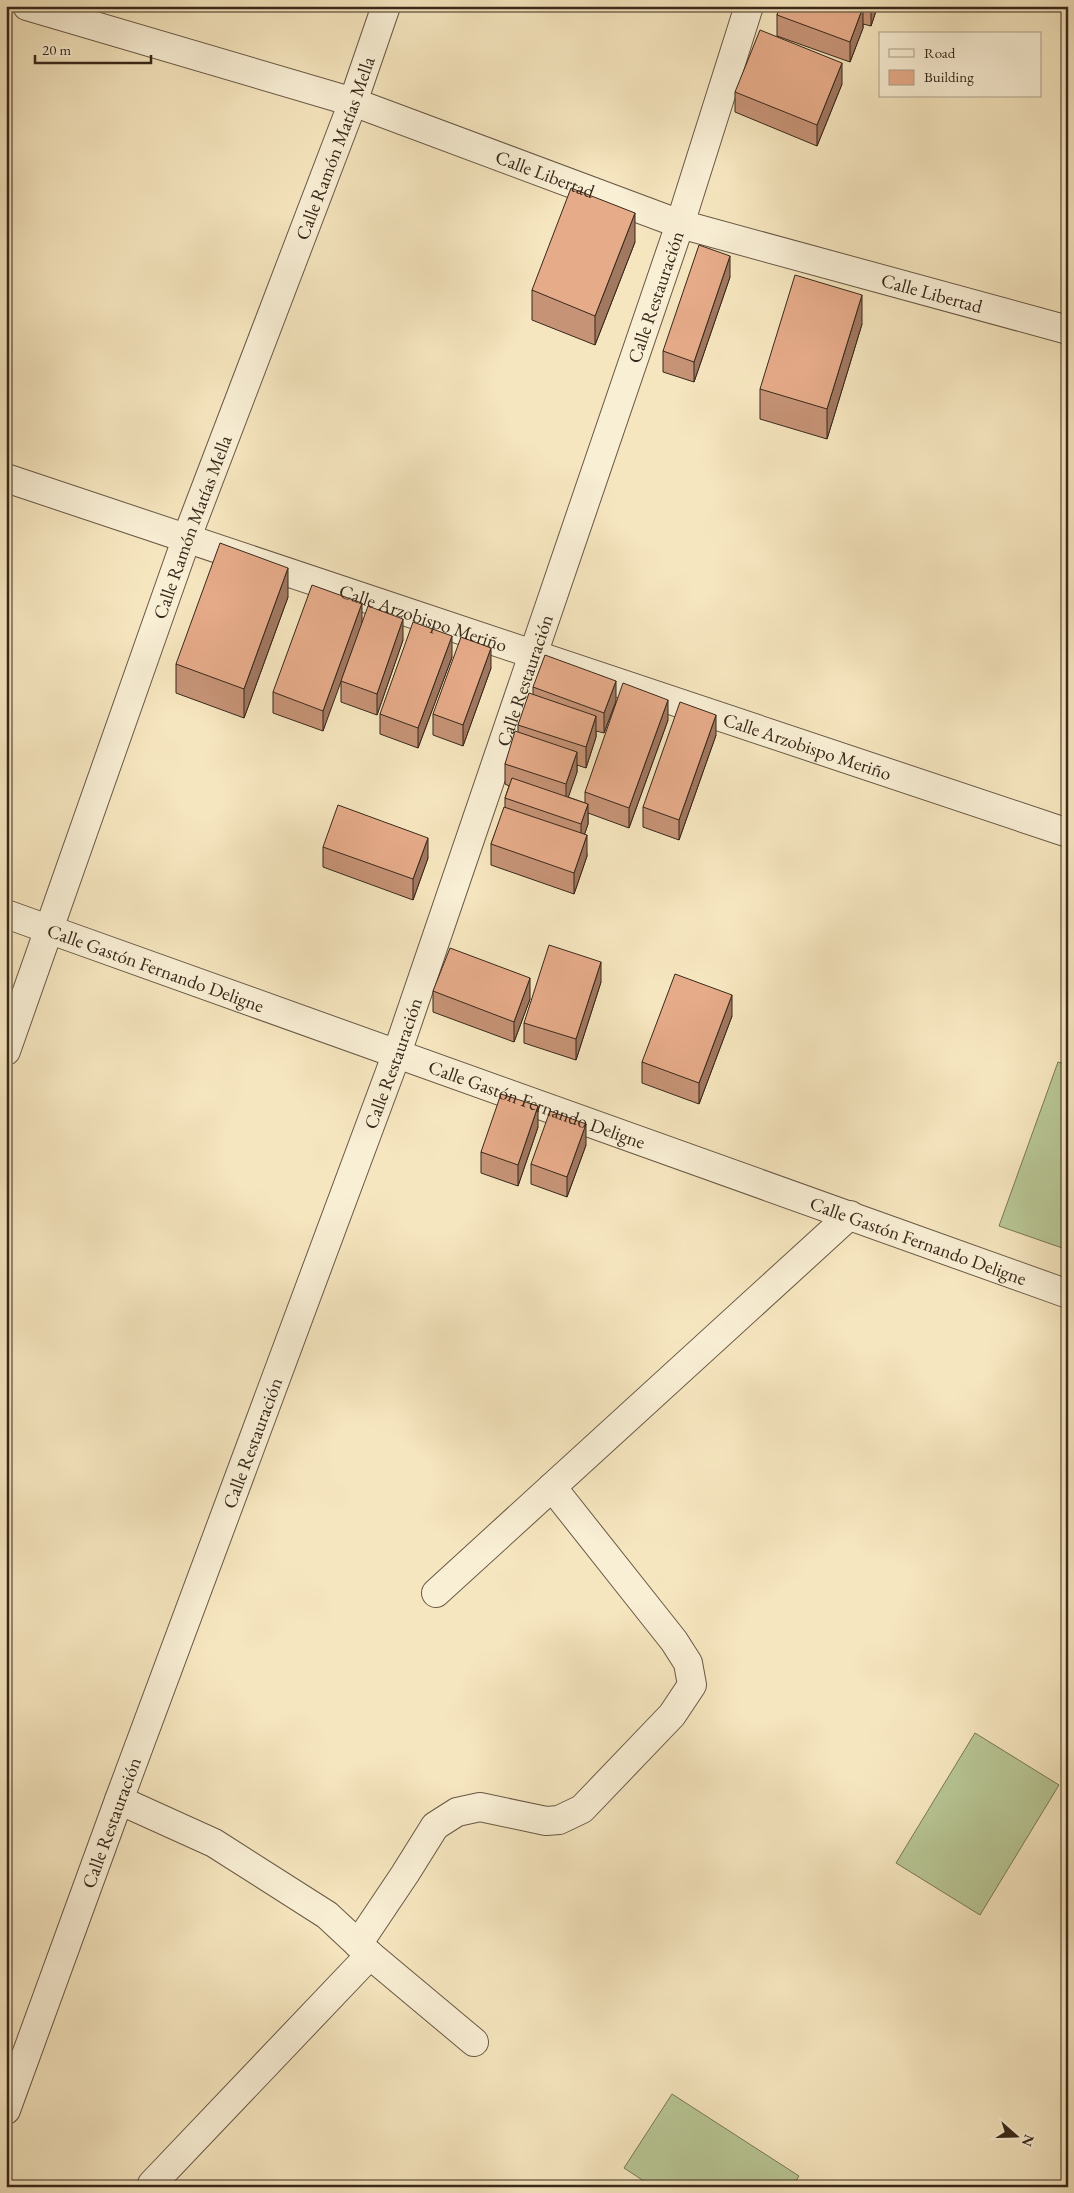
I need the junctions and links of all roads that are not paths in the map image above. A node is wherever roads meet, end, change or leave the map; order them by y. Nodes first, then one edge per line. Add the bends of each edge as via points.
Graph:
1 (27, 6) edge
2 (386, 6) edge
3 (749, 6) edge
4 (353, 102) junction
5 (680, 224) junction
6 (1068, 330) edge
7 (6, 478) edge
8 (187, 537) junction
9 (533, 653) junction
10 (1068, 833) edge
11 (6, 914) edge
12 (49, 929) junction
13 (6, 1051) edge
14 (397, 1053) junction
15 (850, 1215) junction
16 (1068, 1294) edge
17 (552, 1487) junction
18 (436, 1593) dead end
19 (119, 1800) junction
20 (364, 1950) junction
21 (474, 2042) dead end
22 (6, 2110) edge
23 (152, 2184) dead end

1 - 4 street, Calle Libertad
2 - 4 street, Calle Ramón Matías Mella
3 - 5 street, Calle Restauración
4 - 5 street, Calle Libertad
4 - 8 street, Calle Ramón Matías Mella
5 - 6 street, Calle Libertad
5 - 9 street, Calle Restauración
7 - 8 street, Calle Arzobispo Meriño
8 - 9 street, Calle Arzobispo Meriño
8 - 12 street, Calle Ramón Matías Mella
9 - 10 street, Calle Arzobispo Meriño
9 - 14 street, Calle Restauración
11 - 12 street, Calle Gastón Fernando Deligne
12 - 13 street, Calle Ramón Matías Mella
12 - 14 street, Calle Gastón Fernando Deligne
14 - 15 street, Calle Gastón Fernando Deligne
14 - 19 street, Calle Restauración
15 - 16 street, Calle Gastón Fernando Deligne
15 - 17 street
17 - 18 street
17 - 20 street via 674,1641 688,1663 692,1685 672,1715 582,1809 559,1820 546,1821 480,1807 457,1812 435,1826
19 - 20 street via 214,1842 327,1915
19 - 22 street, Calle Restauración
20 - 21 street
20 - 23 street

